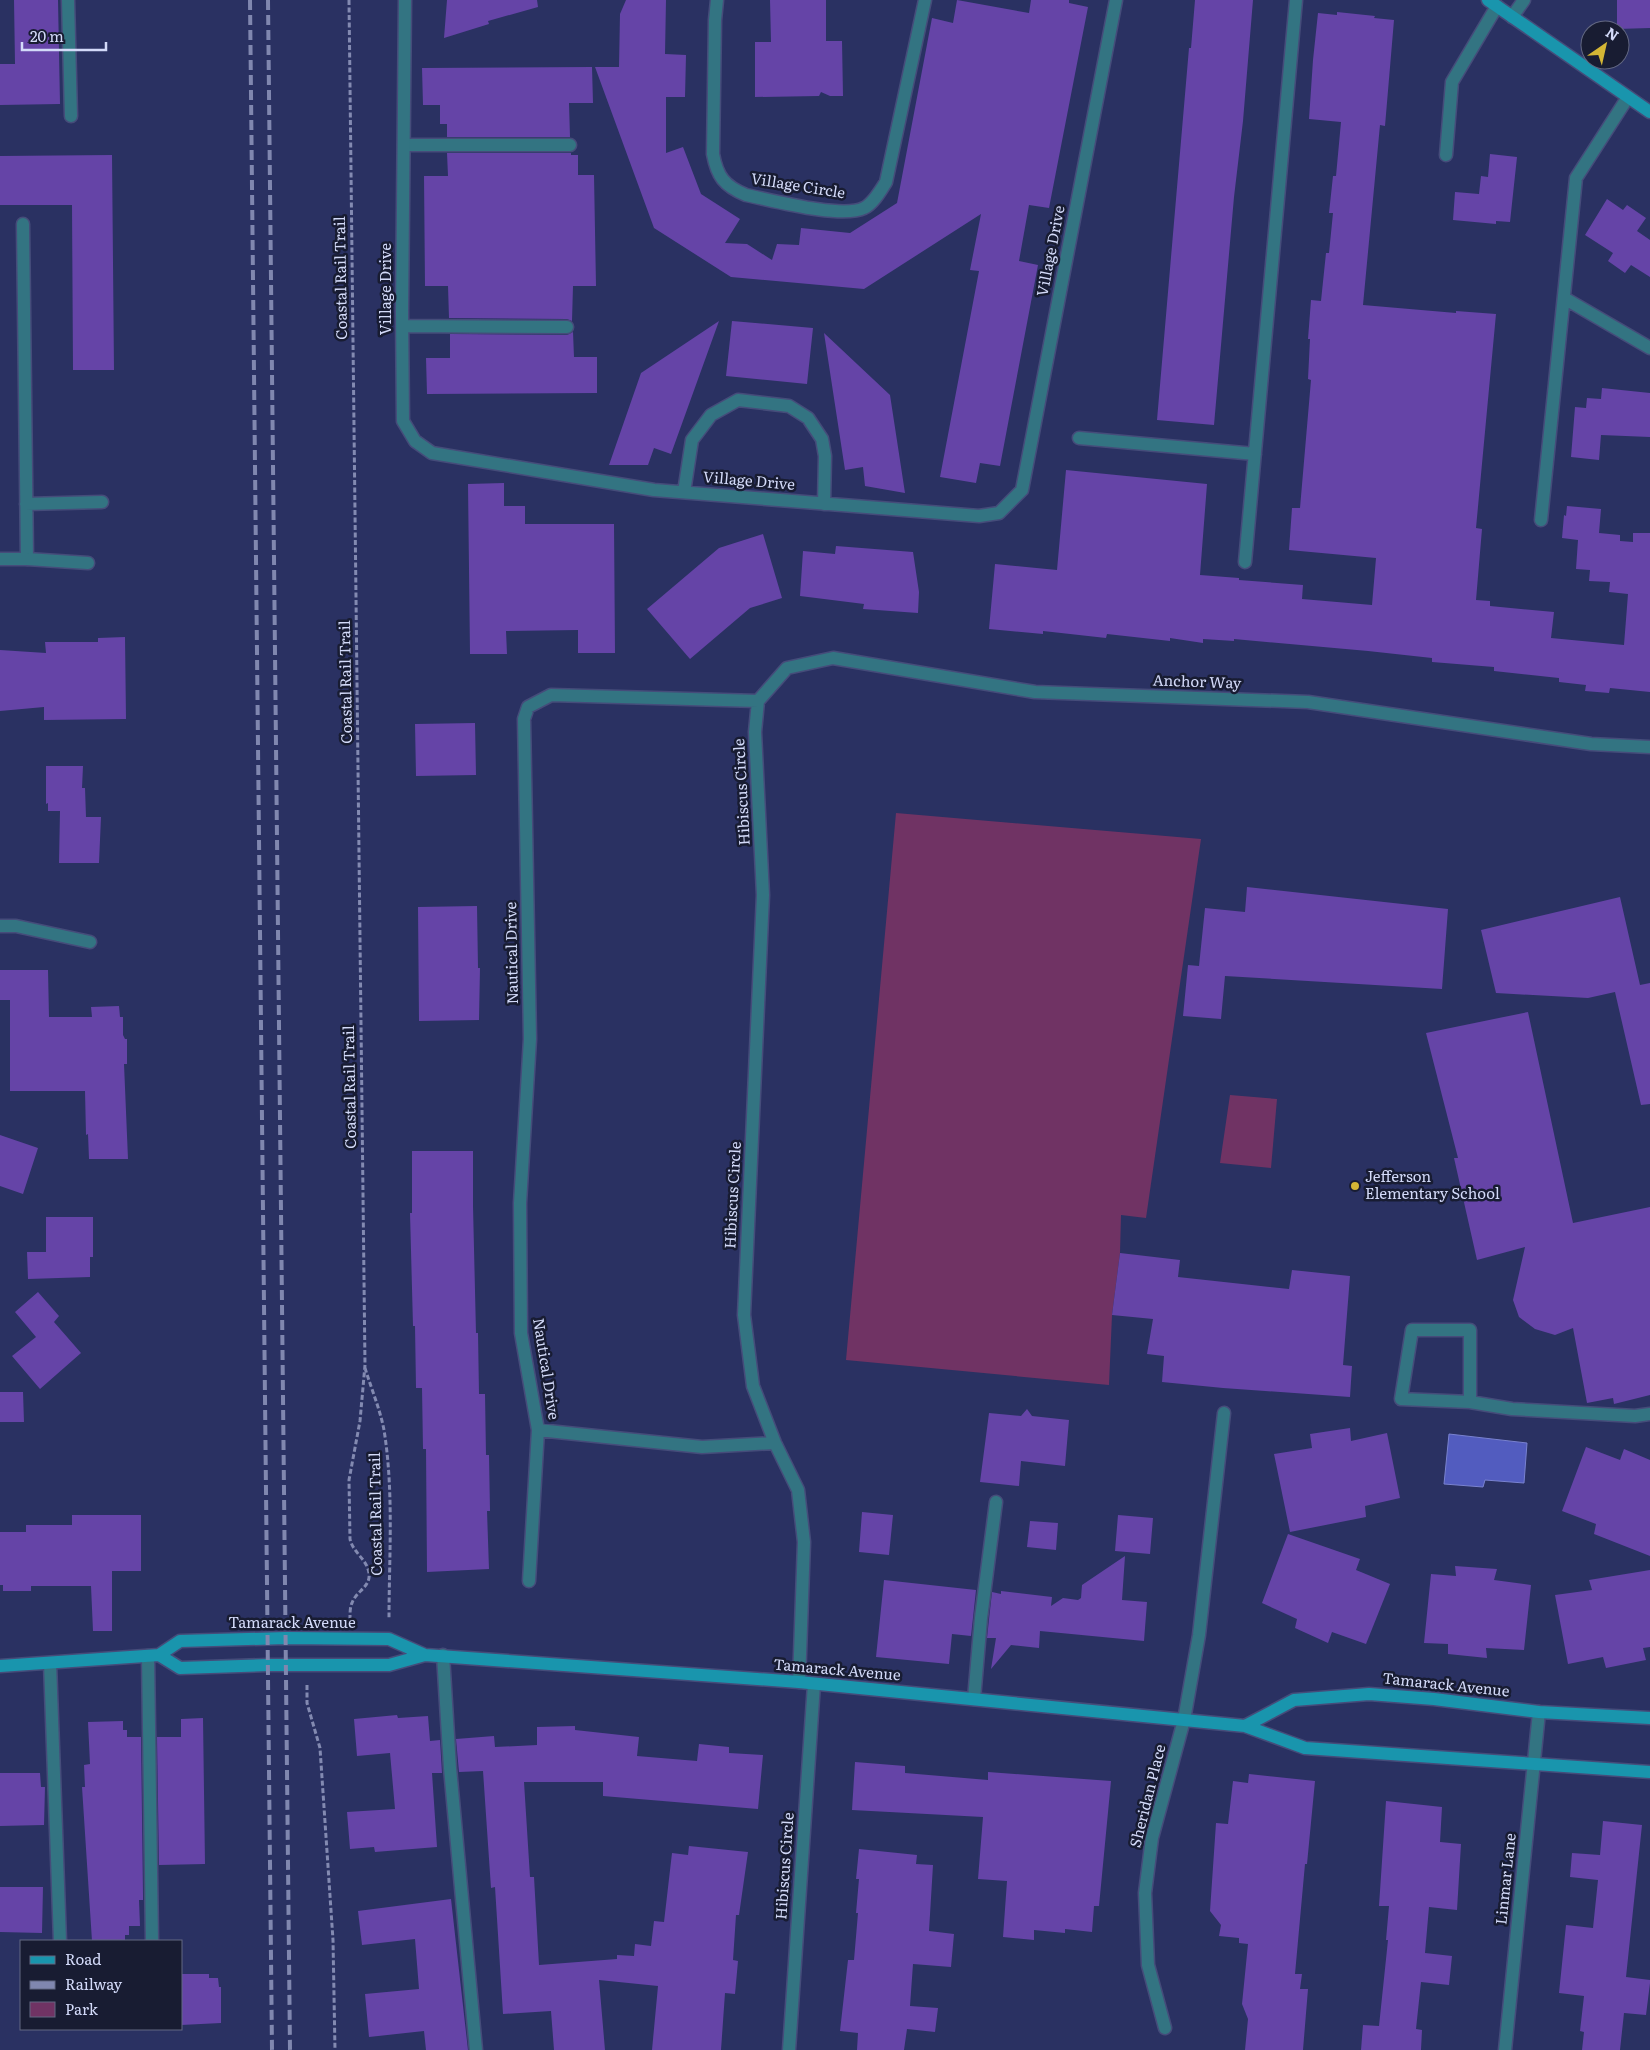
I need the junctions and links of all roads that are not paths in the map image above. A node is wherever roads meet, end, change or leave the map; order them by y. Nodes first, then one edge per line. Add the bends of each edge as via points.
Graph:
1 (68, 0) edge
2 (405, 0) edge
3 (717, 0) edge
4 (925, 0) edge
5 (1116, 0) edge
6 (1296, 0) edge
7 (1524, 0) edge
8 (1492, 3) edge
9 (1512, 17) junction
10 (1628, 96) junction
11 (1650, 112) edge
12 (71, 116) dead end
13 (404, 145) junction
14 (570, 145) dead end
15 (1446, 154) dead end
16 (23, 224) dead end
17 (1564, 298) junction
18 (402, 326) junction
19 (568, 327) dead end
20 (1650, 348) edge
21 (1079, 438) dead end
22 (1255, 454) junction
23 (684, 492) junction
24 (102, 502) dead end
25 (26, 504) junction
26 (824, 504) junction
27 (1541, 520) dead end
28 (0, 559) edge
29 (27, 559) junction
30 (1245, 562) dead end
31 (88, 563) dead end
32 (758, 701) junction
33 (1650, 747) edge
34 (0, 926) edge
35 (90, 942) dead end
36 (1470, 1402) junction
37 (1224, 1413) dead end
38 (1650, 1414) edge
39 (538, 1430) junction
40 (776, 1443) junction
41 (996, 1502) dead end
42 (529, 1581) dead end
43 (153, 1655) junction
44 (425, 1655) junction
45 (443, 1655) junction
46 (50, 1663) junction
47 (0, 1666) edge
48 (799, 1682) junction
49 (814, 1684) junction
50 (974, 1699) junction
51 (1539, 1712) junction
52 (1650, 1718) edge
53 (1184, 1720) junction
54 (1245, 1726) junction
55 (1534, 1765) junction
56 (1650, 1772) edge
57 (60, 1940) edge
58 (152, 1940) edge
59 (1165, 2028) dead end
60 (476, 2050) edge
61 (789, 2050) edge
62 (1505, 2050) edge

1 - 12 street
2 - 13 street, Village Drive
3 - 4 street, Village Circle via 712,154 722,179 732,189 746,195 839,212 864,208 886,182
5 - 26 street, Village Drive via 1022,490 999,513 979,516
6 - 22 street
7 - 9 street
8 - 9 main road
8 - 15 street via 1452,82
9 - 10 main road
10 - 11 main road
10 - 17 street via 1576,178
13 - 14 street
13 - 18 street, Village Drive
16 - 25 street
17 - 20 street
17 - 27 street
18 - 19 street
18 - 23 street, Village Drive via 404,421 415,441 432,453 654,490
21 - 22 street
22 - 30 street
23 - 26 street, Village Drive
23 - 26 street via 692,440 711,415 738,400 789,406 808,418 822,439
24 - 25 street
25 - 29 street
28 - 29 street
29 - 31 street
32 - 33 street, Anchor Way via 788,668 833,658 1036,692 1308,702 1591,744
32 - 39 street, Nautical Drive via 551,695 528,707 524,719 530,1040 520,1203 521,1333
32 - 40 street, Hibiscus Circle via 755,732 763,895 744,1315 753,1386
34 - 35 street via 16,926
36 - 36 street via 1470,1330 1412,1330 1402,1399
36 - 38 street via 1512,1409 1635,1416
37 - 53 street, Sheridan Place via 1199,1635
39 - 40 street, Nautical Drive via 702,1447
39 - 42 street, Nautical Drive
40 - 48 street, Hibiscus Circle via 798,1490 804,1542
41 - 50 street
43 - 44 main road, Tamarack Avenue via 180,1668 389,1665
43 - 44 main road, Tamarack Avenue via 180,1641 286,1638 389,1639
43 - 46 main road, Tamarack Avenue
43 - 58 street
44 - 45 main road, Tamarack Avenue
45 - 48 main road, Tamarack Avenue
45 - 60 street
46 - 47 main road, Tamarack Avenue
46 - 57 street
48 - 49 main road, Tamarack Avenue
49 - 50 main road, Tamarack Avenue
49 - 61 street, Hibiscus Circle
50 - 53 main road, Tamarack Avenue
51 - 52 main road, Tamarack Avenue
51 - 54 main road, Tamarack Avenue via 1369,1694 1294,1700
51 - 55 street, Linmar Lane
53 - 54 main road, Tamarack Avenue
53 - 59 street, Sheridan Place via 1152,1838 1145,1893 1148,1965
54 - 55 main road, Tamarack Avenue via 1305,1748
55 - 56 main road, Tamarack Avenue
55 - 62 street, Linmar Lane

